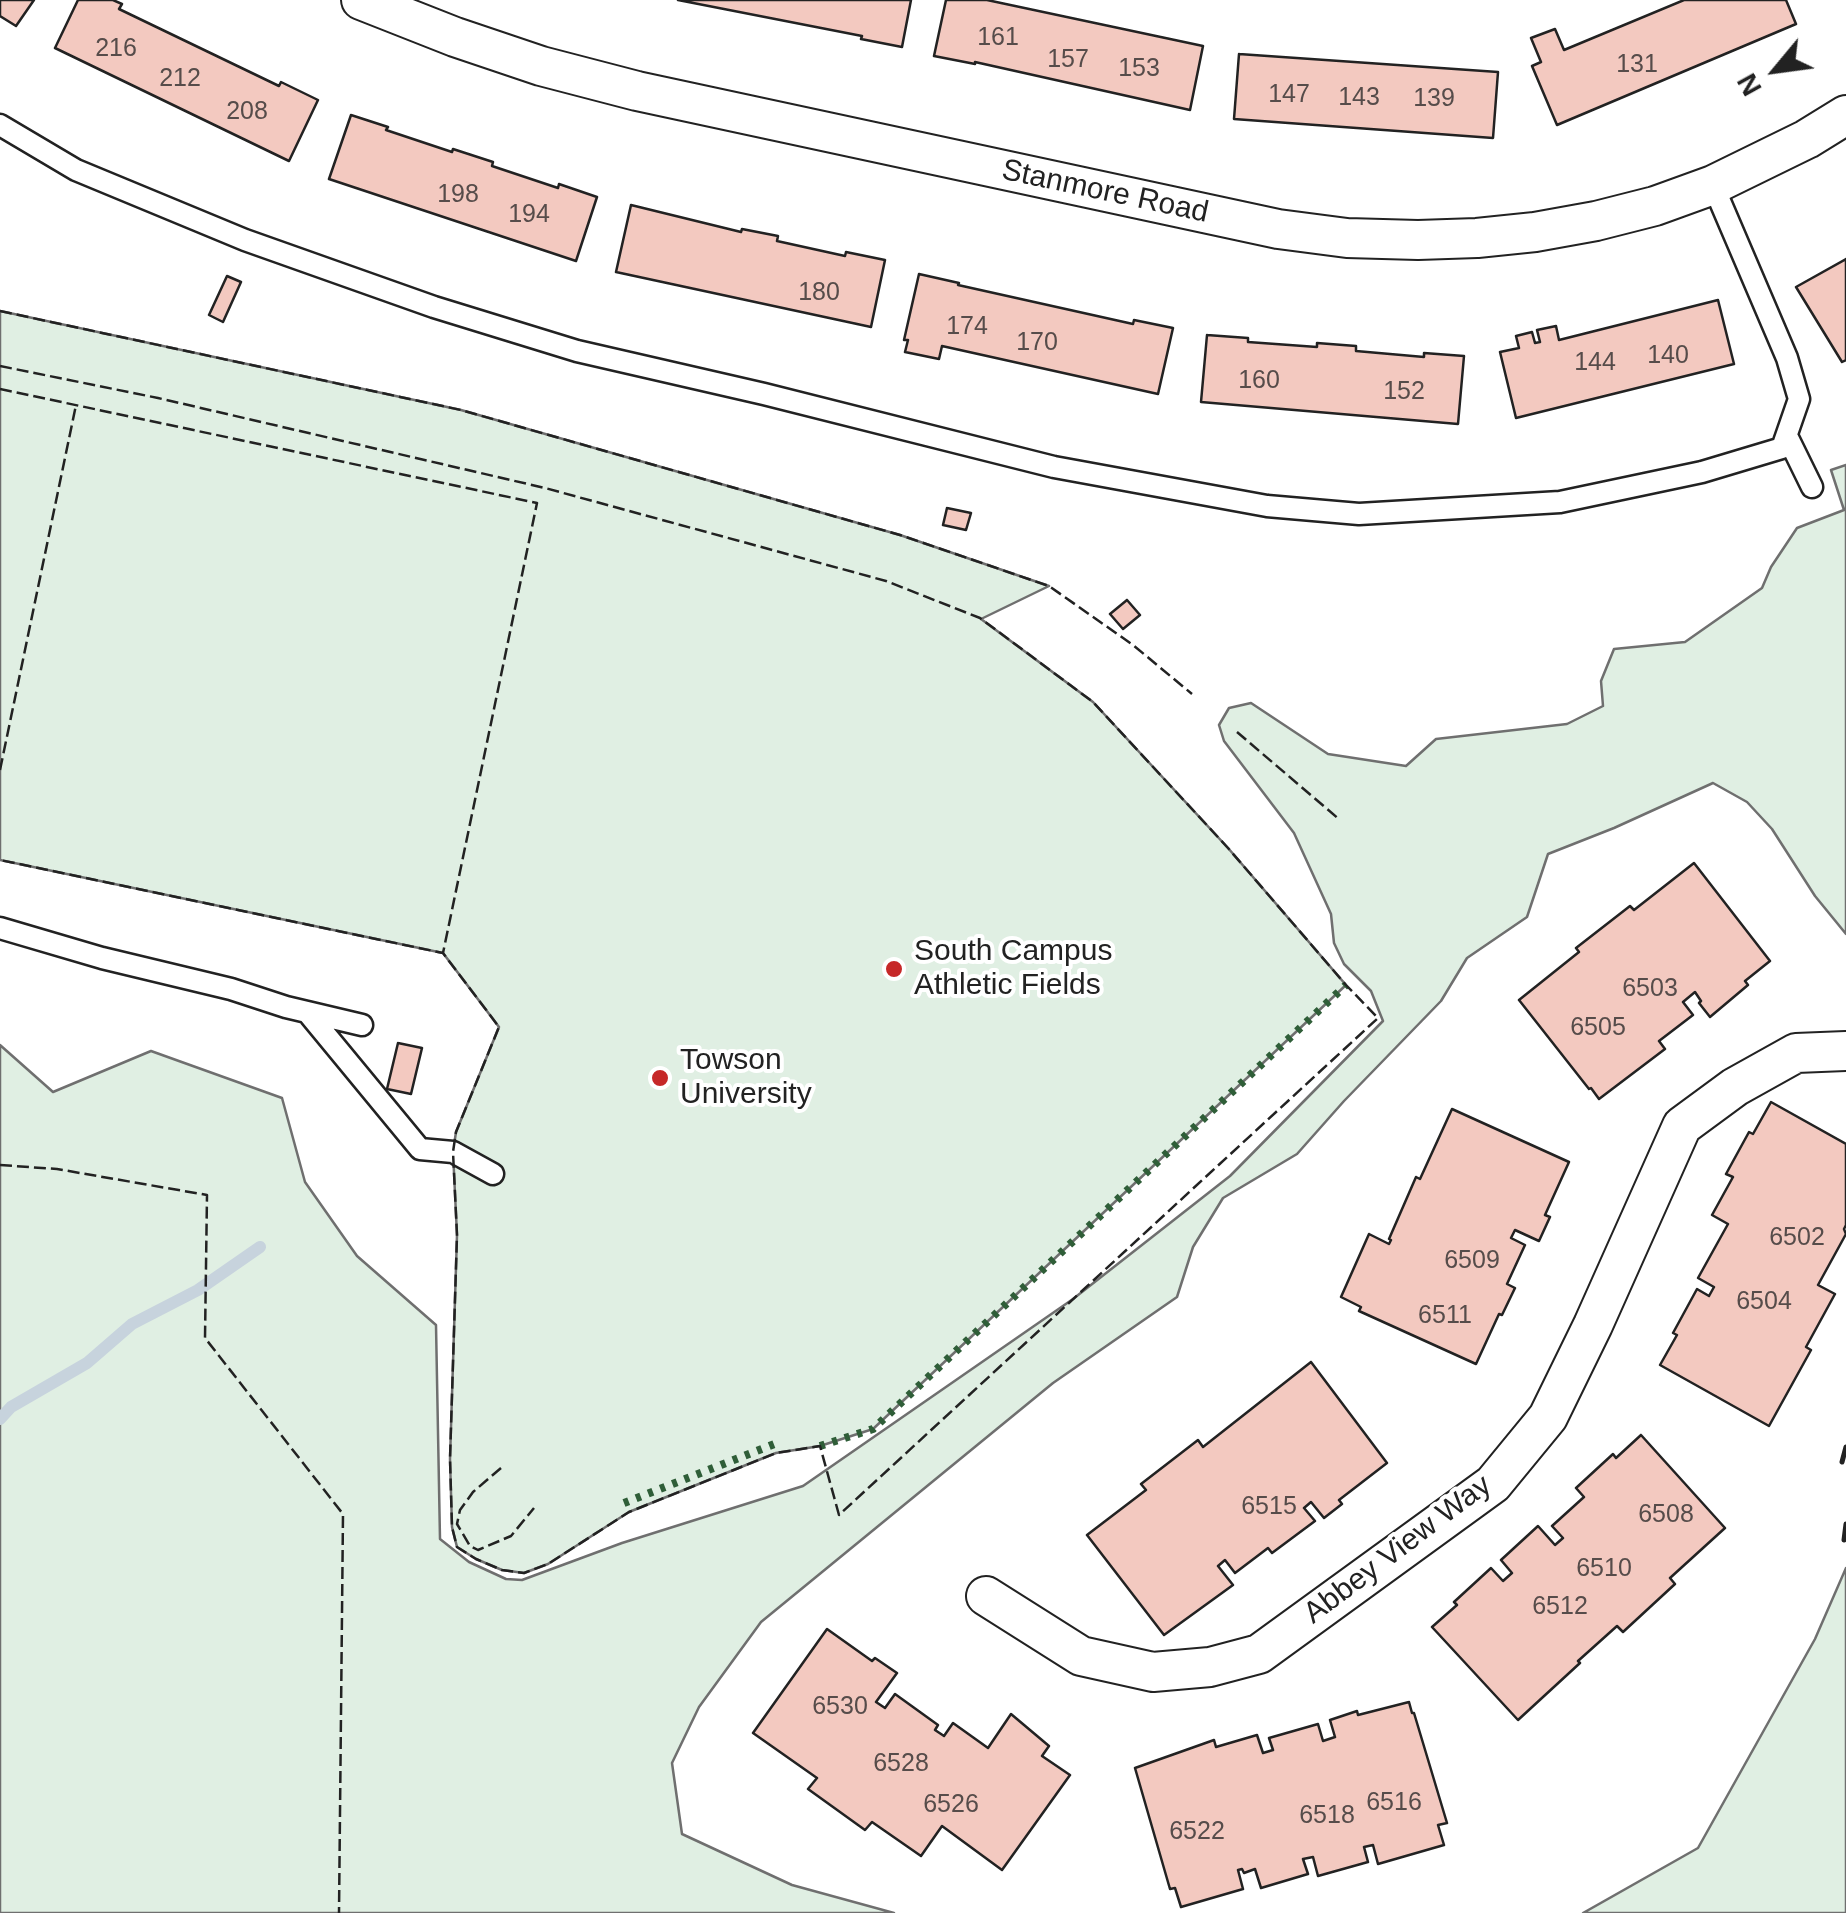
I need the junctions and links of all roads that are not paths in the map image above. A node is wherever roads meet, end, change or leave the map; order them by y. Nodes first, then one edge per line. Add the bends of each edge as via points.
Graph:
1 (360, 0) edge
2 (1846, 116) edge
3 (0, 125) edge
4 (1712, 186) junction
5 (1787, 436) junction
6 (1812, 487) dead end
7 (0, 928) edge
8 (307, 1012) junction
9 (362, 1025) dead end
10 (1846, 1051) edge
11 (493, 1174) dead end
12 (986, 1596) dead end

1 - 4 street, Stanmore Road via 541,66 637,91 1278,229 1347,238 1477,238 1596,221
2 - 4 street, Stanmore Road
3 - 5 lane via 76,170 245,240 578,351 1054,467 1268,506 1359,514 1560,502 1702,472 1782,448
4 - 5 lane via 1787,358 1799,399
5 - 6 lane
7 - 8 lane
8 - 9 lane
8 - 11 lane via 420,1149 453,1152
10 - 12 street, Abbey View Way via 1796,1053 1682,1126 1548,1416 1493,1484 1259,1654 1153,1672 1081,1656

